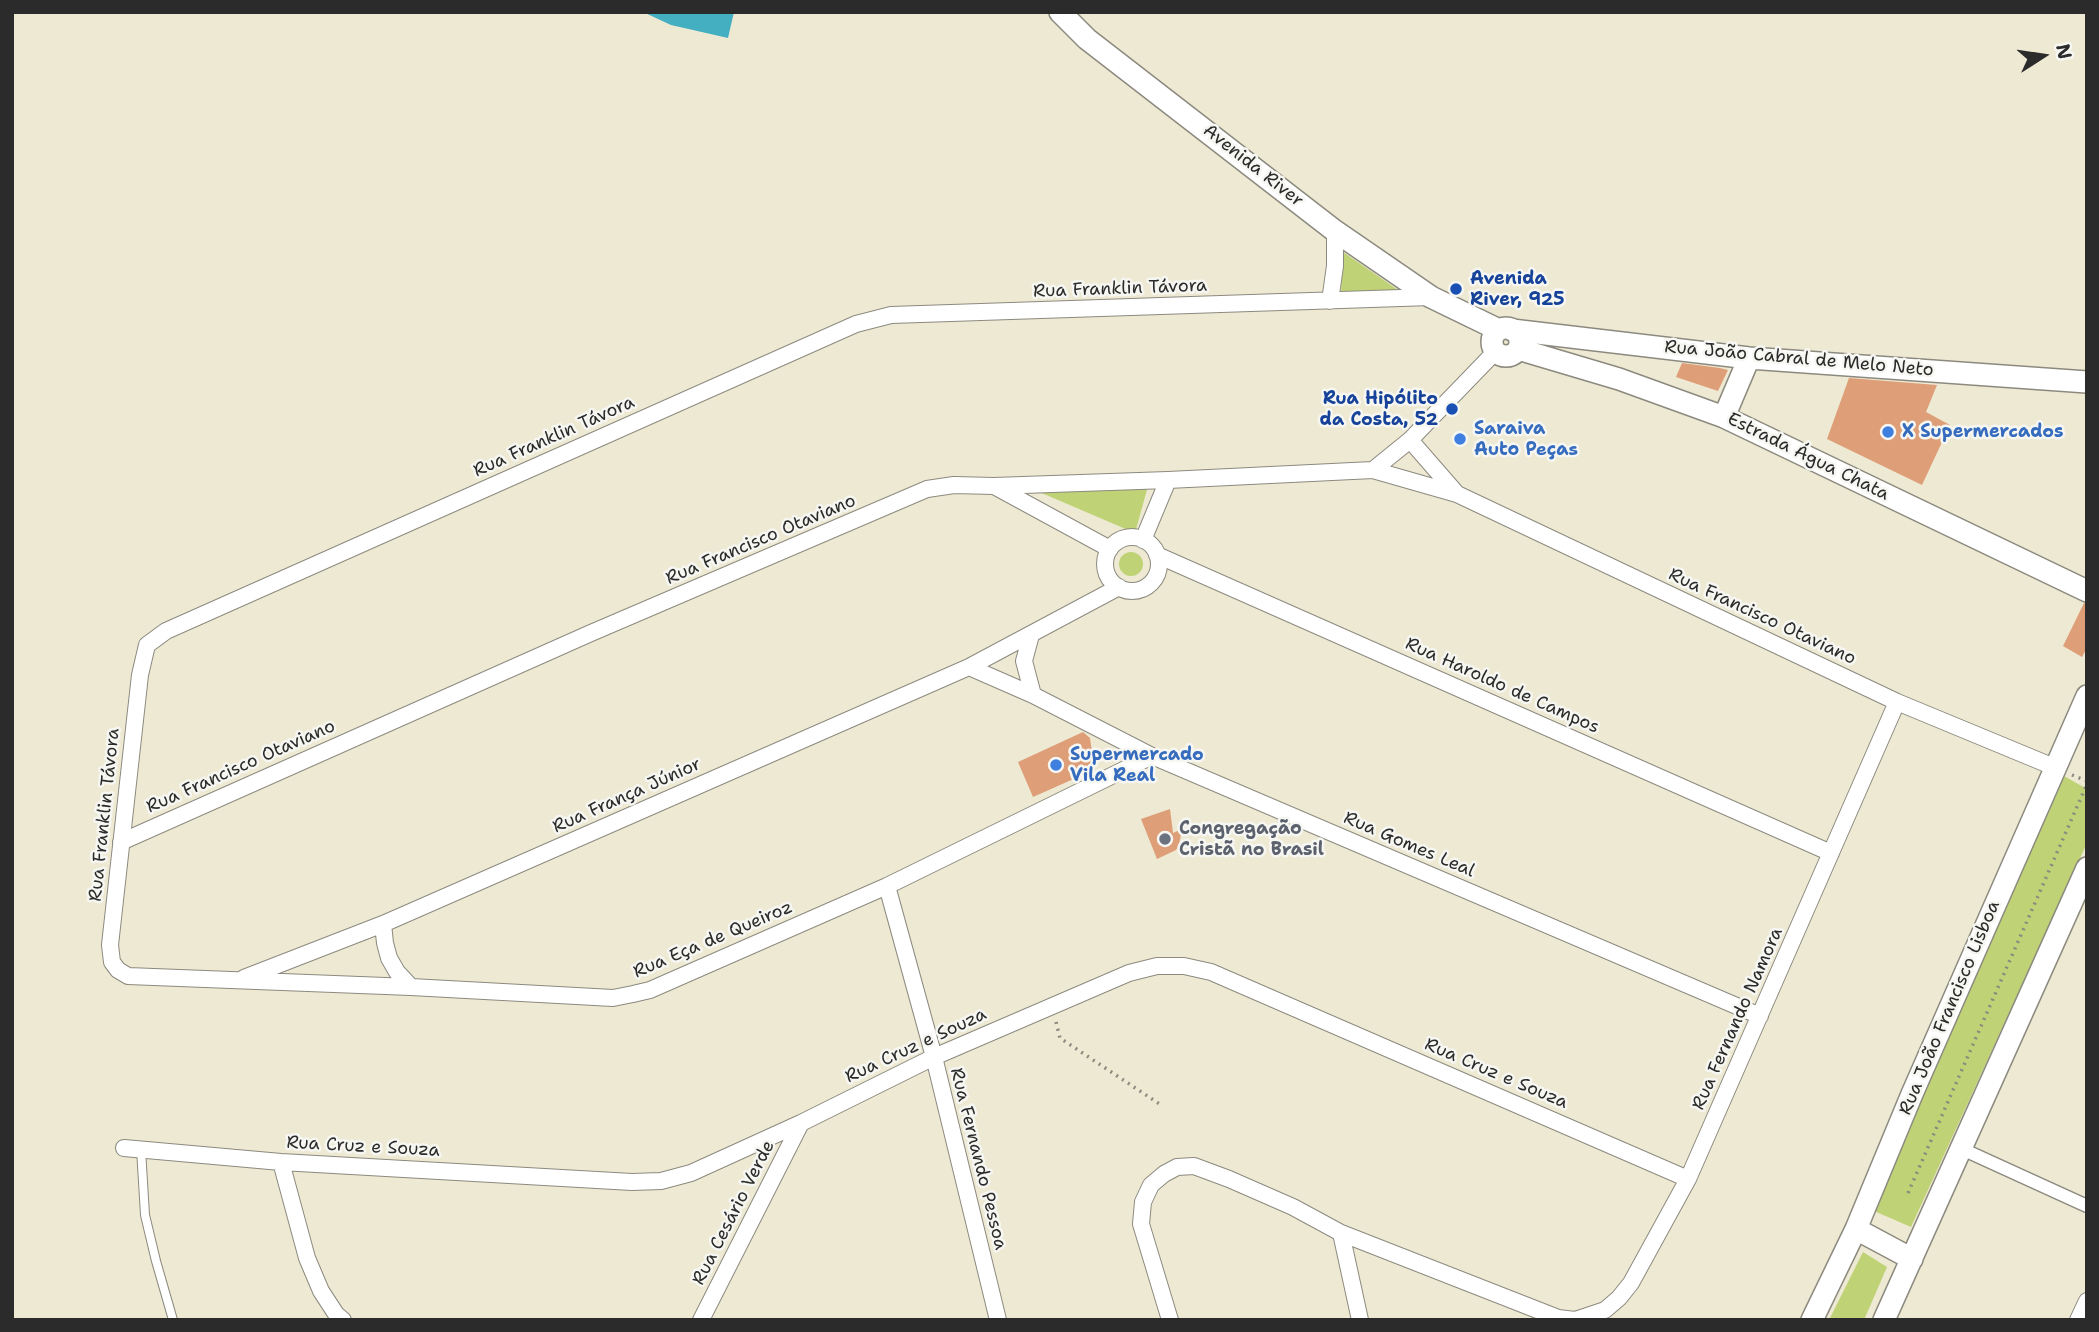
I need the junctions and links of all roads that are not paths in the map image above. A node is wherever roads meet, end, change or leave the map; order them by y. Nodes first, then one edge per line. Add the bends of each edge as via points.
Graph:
1 (1060, 12) edge
2 (1335, 231) junction
3 (1432, 297) junction
4 (1329, 301) junction
5 (1503, 341) junction
6 (1749, 358) junction
7 (2087, 382) edge
8 (1724, 417) junction
9 (1410, 440) junction
10 (1373, 470) junction
11 (1168, 480) junction
12 (994, 486) junction
13 (1457, 494) junction
14 (1143, 540) junction
15 (1110, 549) junction
16 (1157, 555) junction
17 (1119, 587) junction
18 (2087, 591) edge
19 (1031, 635) junction
20 (969, 667) junction
21 (1033, 695) junction
22 (2087, 696) edge
23 (1897, 702) junction
24 (1152, 755) junction
25 (2054, 767) junction
26 (121, 842) junction
27 (1831, 853) junction
28 (2087, 869) edge
29 (887, 886) junction
30 (383, 924) junction
31 (128, 976) joint
32 (235, 981) junction
33 (411, 986) junction
34 (1760, 1016) junction
35 (934, 1057) junction
36 (801, 1123) junction
37 (124, 1148) dead end
38 (141, 1149) junction
39 (1962, 1149) junction
40 (281, 1161) junction
41 (1688, 1178) junction
42 (2087, 1206) edge
43 (1856, 1229) junction
44 (1341, 1233) junction
45 (1912, 1259) junction
46 (2087, 1301) edge
47 (173, 1320) edge
48 (343, 1320) edge
49 (701, 1320) edge
50 (998, 1320) edge
51 (1170, 1320) edge
52 (1360, 1320) edge
53 (1575, 1320) edge
54 (1812, 1320) edge
55 (1884, 1320) edge
56 (2078, 1320) edge

1 - 2 street, Avenida River via 1087,39
2 - 3 street, Avenida River
2 - 4 street
3 - 4 street, Rua Franklin Távora
3 - 5 street, Avenida River
4 - 26 street, Rua Franklin Távora via 891,315 856,324 166,631 147,645 143,659
5 - 6 street, Rua João Cabral de Melo Neto
5 - 8 street, Estrada Água Chata
5 - 9 street
6 - 7 street, Rua João Cabral de Melo Neto
6 - 8 street
8 - 18 street, Estrada Água Chata
9 - 10 street
9 - 13 street, Rua Francisco Otaviano
10 - 11 street, Rua Francisco Otaviano
10 - 13 street, Rua Francisco Otaviano
11 - 12 street, Rua Francisco Otaviano
11 - 14 street
12 - 15 street
12 - 26 street, Rua Francisco Otaviano via 927,489
13 - 23 street, Rua Francisco Otaviano
14 - 15 street via 1123,539
14 - 16 street
15 - 17 street via 1107,573
16 - 17 street via 1157,573 1145,587
16 - 27 street, Rua Haroldo de Campos
17 - 19 street, Rua França Júnior
19 - 20 street, Rua França Júnior
19 - 21 street via 1024,661
20 - 21 street, Rua Gomes Leal
20 - 30 street, Rua França Júnior
21 - 24 street, Rua Gomes Leal
22 - 25 street, Rua João Francisco Lisboa
23 - 25 street, Rua Francisco Otaviano
23 - 27 street, Rua Fernando Namora
24 - 29 street, Rua Eça de Queiroz
24 - 34 street, Rua Gomes Leal
25 - 43 street, Rua João Francisco Lisboa
26 - 31 street, Rua Franklin Távora via 110,945 112,962
27 - 34 street, Rua Fernando Namora
28 - 39 street
29 - 33 street, Rua Eça de Queiroz via 633,995 614,998
29 - 35 street, Rua Fernando Pessoa
30 - 32 street, Rua França Júnior
30 - 33 street via 389,958
31 - 32 street, Rua Eça de Queiroz
32 - 33 street, Rua Eça de Queiroz
34 - 41 street, Rua Fernando Namora
35 - 36 street, Rua Cruz e Souza
35 - 41 street, Rua Cruz e Souza via 1129,973 1184,966 1211,972
35 - 50 street, Rua Fernando Pessoa
36 - 40 street, Rua Cruz e Souza via 691,1173 661,1181
36 - 49 street, Rua Cesário Verde
37 - 38 street, Rua Cruz e Souza
38 - 40 street, Rua Cruz e Souza
38 - 47 lane via 145,1215
39 - 42 street
39 - 45 street
40 - 48 street via 307,1258 321,1291
41 - 53 street, Rua Fernando Namora via 1631,1283 1605,1310
43 - 45 street
43 - 54 street, Rua João Francisco Lisboa
44 - 51 street, Rua Fernando Namora via 1228,1179 1194,1166 1177,1167 1151,1185 1143,1202 1141,1224
44 - 52 street
44 - 53 street, Rua Fernando Namora via 1558,1318
45 - 55 street
46 - 56 street

